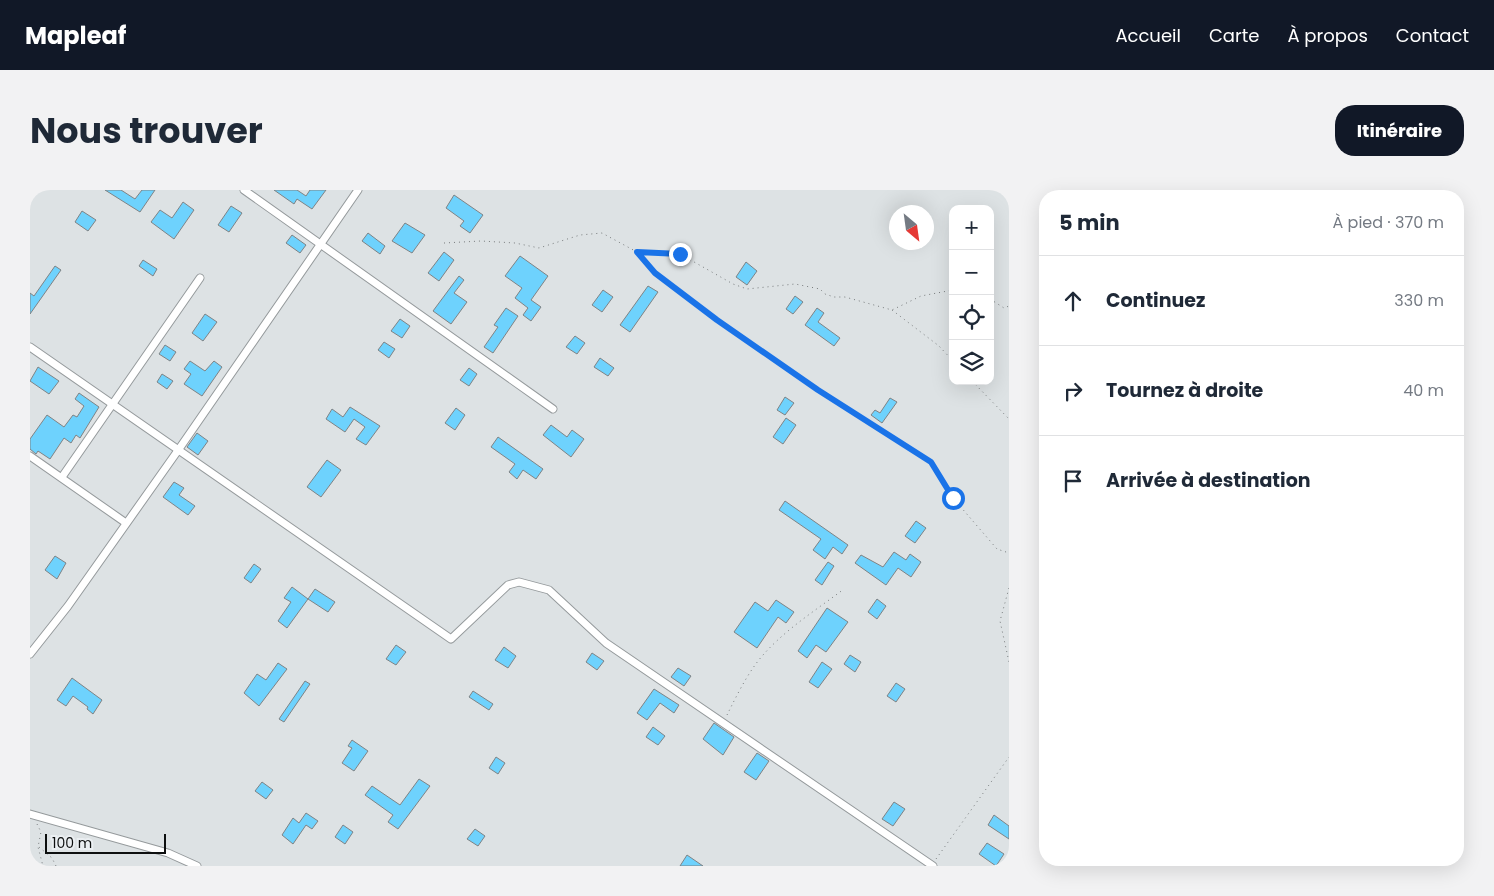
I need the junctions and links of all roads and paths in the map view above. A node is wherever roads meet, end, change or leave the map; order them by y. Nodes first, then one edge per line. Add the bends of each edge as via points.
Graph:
1 (244, 190) edge
2 (358, 190) edge
3 (321, 243) junction
4 (444, 243) dead end
5 (637, 252) junction
6 (200, 278) dead end
7 (949, 291) edge
8 (994, 302) edge
9 (1009, 306) edge
10 (892, 310) junction
11 (30, 347) edge
12 (949, 357) edge
13 (976, 385) edge
14 (114, 404) junction
15 (553, 409) dead end
16 (1009, 420) edge
17 (179, 449) junction
18 (30, 456) edge
19 (62, 477) junction
20 (126, 522) junction
21 (1009, 553) edge
22 (1009, 588) edge
23 (844, 589) dead end
24 (30, 654) edge
25 (1009, 662) edge
26 (723, 722) junction
27 (1009, 757) edge
28 (31, 814) edge
29 (38, 847) junction
30 (43, 866) edge
31 (56, 866) edge
32 (198, 866) edge
33 (932, 866) edge

1 - 3 street
2 - 3 street
3 - 15 street
3 - 17 street
4 - 5 path via 515,243 539,248 580,235 602,233
5 - 10 path via 680,254 747,289 795,284
5 - 21 path via 655,273 717,320 931,462 959,505 997,549
6 - 14 street
7 - 10 path via 922,296
8 - 9 path via 1004,308
10 - 12 path
11 - 14 street
13 - 16 path
14 - 17 street
14 - 19 street
17 - 20 street
17 - 26 street via 451,639 508,585 519,582 531,584 549,590 606,643
18 - 19 street
19 - 20 street
20 - 24 street
22 - 25 path via 1000,621
23 - 26 path via 800,621 763,656 737,694
26 - 33 street
27 - 33 path
28 - 29 path via 41,832
28 - 32 street via 168,853
29 - 30 path
29 - 31 path via 52,858

